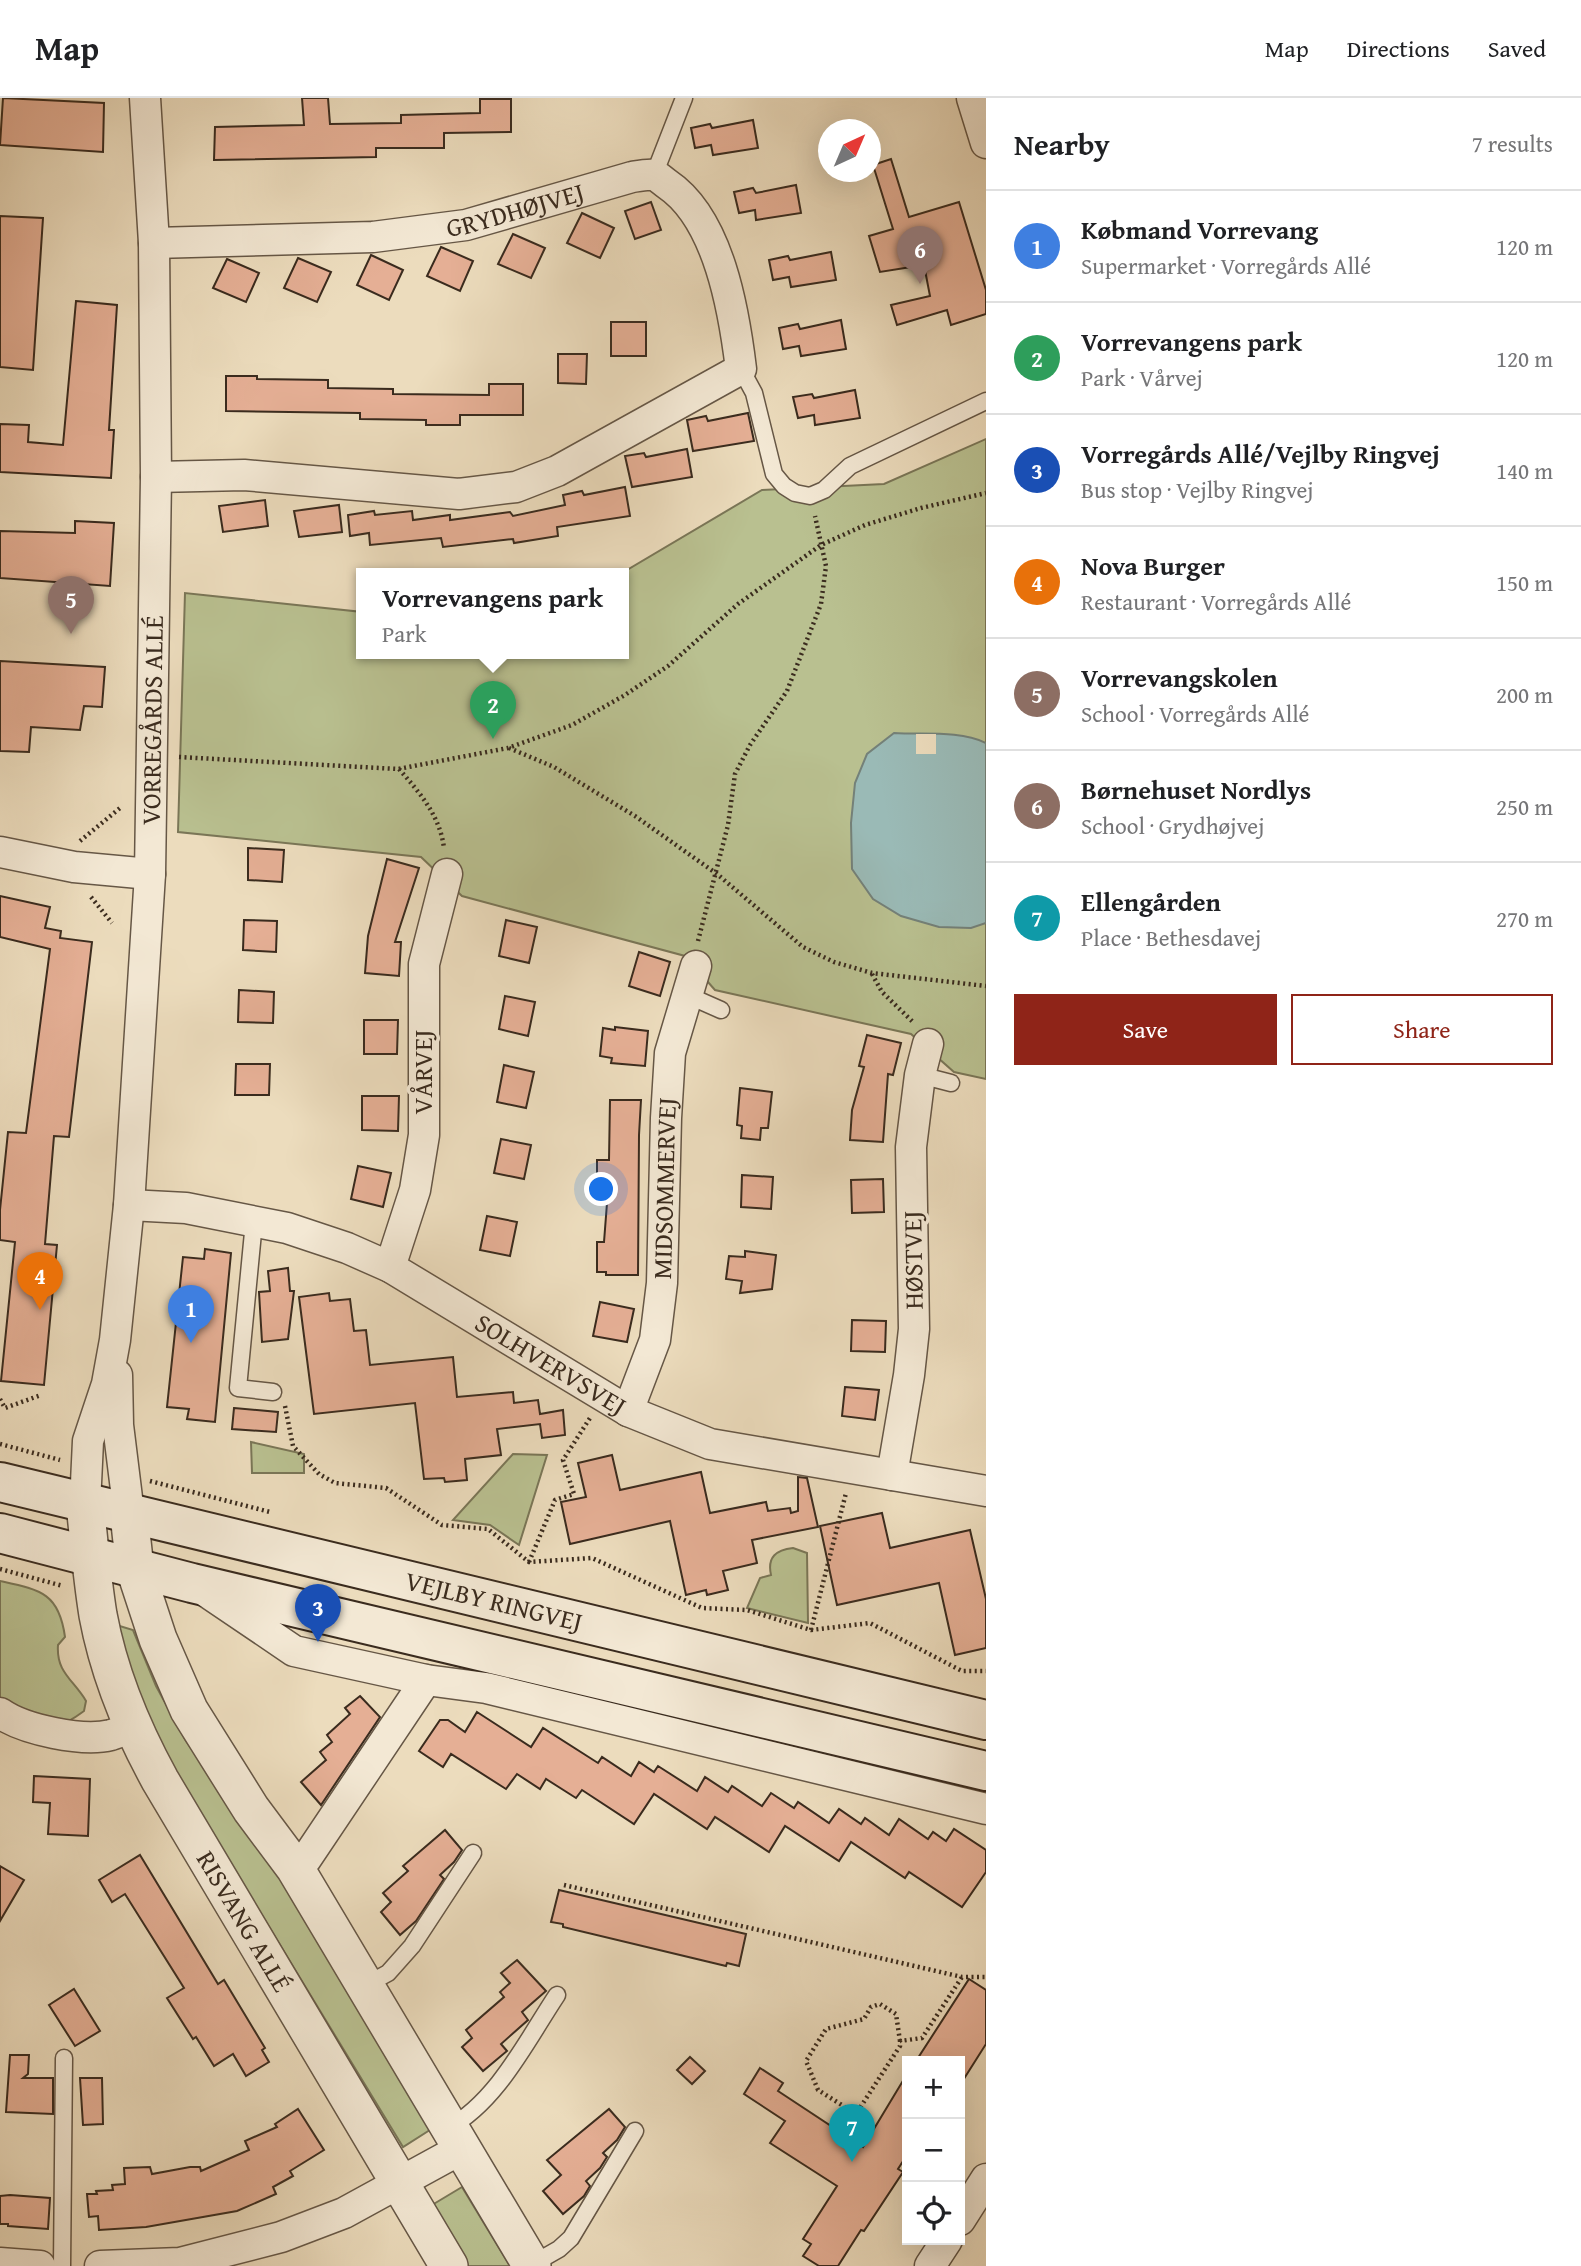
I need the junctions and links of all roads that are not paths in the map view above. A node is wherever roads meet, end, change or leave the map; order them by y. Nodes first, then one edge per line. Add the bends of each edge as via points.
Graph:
1 (145, 98) edge
2 (684, 98) edge
3 (972, 98) edge
4 (986, 143) edge
5 (654, 175) junction
6 (154, 243) junction
7 (741, 369) junction
8 (986, 401) edge
9 (156, 477) junction
10 (0, 852) edge
11 (150, 874) junction
12 (447, 874) road end
13 (696, 966) road end
14 (687, 995) junction
15 (721, 1010) dead end
16 (928, 1044) road end
17 (920, 1075) junction
18 (951, 1083) dead end
19 (129, 1205) junction
20 (254, 1222) junction
21 (390, 1267) junction
22 (115, 1340) junction
23 (273, 1392) road end
24 (616, 1404) junction
25 (892, 1475) junction
26 (0, 1482) edge
27 (986, 1491) edge
28 (85, 1504) junction
29 (129, 1514) junction
30 (0, 1533) edge
31 (135, 1569) junction
32 (80, 1572) junction
33 (192, 1583) junction
34 (426, 1680) junction
35 (1, 1716) edge
36 (986, 1720) edge
37 (132, 1726) junction
38 (986, 1771) edge
39 (986, 1809) edge
40 (473, 1853) dead end
41 (295, 1868) junction
42 (364, 1986) junction
43 (557, 1994) dead end
44 (64, 2058) dead end
45 (635, 2131) dead end
46 (454, 2138) junction
47 (986, 2179) edge
48 (399, 2183) junction
49 (965, 2212) edge
50 (944, 2245) edge
51 (0, 2263) edge
52 (181, 2264) edge
53 (40, 2266) edge
54 (62, 2266) edge
55 (100, 2266) edge
56 (449, 2266) edge
57 (532, 2266) edge
58 (930, 2266) edge

1 - 6 street, VORREGÅRDS ALLÉ
2 - 5 lane
3 - 4 street
5 - 6 street, GRYDHØJVEJ via 632,177 466,225 386,236
5 - 7 street via 690,205 714,247 735,315
6 - 9 street, VORREGÅRDS ALLÉ
7 - 8 lane via 754,393 774,474 795,493 810,496 824,490 850,466
7 - 9 street via 557,471 516,486 459,494 243,475
9 - 11 street, VORREGÅRDS ALLÉ
10 - 11 street via 74,867
11 - 19 street, VORREGÅRDS ALLÉ
12 - 21 street, VÅRVEJ via 424,964 424,1135 415,1190
13 - 14 street, MIDSOMMERVEJ
14 - 15 lane
14 - 24 street, MIDSOMMERVEJ via 670,1053 662,1283 655,1339
16 - 17 street, HØSTVEJ
17 - 18 lane
17 - 25 street, HØSTVEJ via 911,1147 914,1329
19 - 20 street, SOLHVERVSVEJ via 186,1208
19 - 22 street, VORREGÅRDS ALLÉ
20 - 21 street, SOLHVERVSVEJ via 287,1228
20 - 23 lane via 238,1388
21 - 24 street, SOLHVERVSVEJ
22 - 28 street, VORREGÅRDS ALLÉ via 107,1384 88,1441
22 - 29 street, VORREGÅRDS ALLÉ via 118,1425
24 - 25 street, SOLHVERVSVEJ via 710,1444
25 - 27 street, SOLHVERVSVEJ
26 - 28 main road, VEJLBY RINGVEJ
28 - 29 main road, VEJLBY RINGVEJ
28 - 32 street, RISVANG ALLÉ
29 - 31 street
29 - 36 main road, VEJLBY RINGVEJ
30 - 32 main road, VEJLBY RINGVEJ
31 - 32 main road, VEJLBY RINGVEJ
31 - 33 main road, VEJLBY RINGVEJ
31 - 41 street via 158,1639 189,1710 251,1809
32 - 37 street, RISVANG ALLÉ via 99,1615
33 - 34 street, VEJLBY RINGVEJ via 294,1651
33 - 38 main road, VEJLBY RINGVEJ
34 - 39 street, VEJLBY RINGVEJ via 486,1688
34 - 41 street via 306,1859
35 - 37 street via 51,1733 83,1736 110,1735
37 - 48 street, RISVANG ALLÉ
40 - 42 lane via 412,1946 388,1973
41 - 42 street
42 - 46 street
43 - 46 lane via 495,2089
44 - 54 lane
45 - 57 lane via 571,2238
46 - 48 street
46 - 57 street
47 - 49 street
48 - 52 street via 344,2213 281,2237
48 - 56 street, RISVANG ALLÉ
50 - 58 street
51 - 53 street
52 - 55 street

